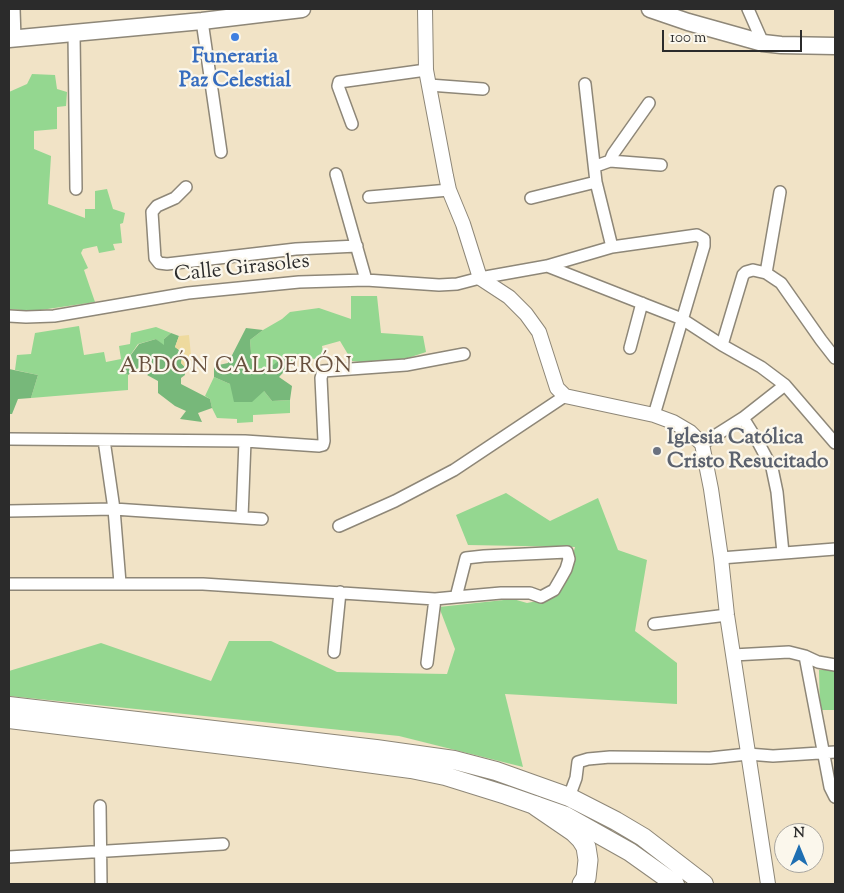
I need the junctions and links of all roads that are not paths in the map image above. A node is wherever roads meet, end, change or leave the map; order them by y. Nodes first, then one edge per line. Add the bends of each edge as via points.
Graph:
1 (14, 9) edge
2 (302, 9) edge
3 (425, 9) edge
4 (650, 9) edge
5 (748, 9) edge
6 (253, 12) edge
7 (220, 14) edge
8 (202, 21) junction
9 (74, 34) junction
10 (12, 39) edge
11 (763, 43) junction
12 (835, 46) edge
13 (426, 70) junction
14 (586, 84) dead end
15 (429, 85) junction
16 (483, 89) dead end
17 (649, 103) dead end
18 (352, 124) dead end
19 (221, 152) dead end
20 (610, 162) junction
21 (660, 165) dead end
22 (596, 166) junction
23 (336, 174) dead end
24 (596, 182) junction
25 (186, 187) dead end
26 (76, 189) dead end
27 (449, 190) junction
28 (780, 192) dead end
29 (370, 197) dead end
30 (531, 198) dead end
31 (357, 246) junction
32 (612, 247) junction
33 (547, 266) junction
34 (766, 273) junction
35 (480, 278) junction
36 (366, 280) junction
37 (642, 303) junction
38 (9, 316) edge
39 (682, 320) junction
40 (722, 345) junction
41 (630, 348) dead end
42 (464, 354) dead end
43 (835, 358) edge
44 (785, 385) junction
45 (565, 396) junction
46 (654, 415) junction
47 (743, 418) junction
48 (9, 439) edge
49 (104, 440) junction
50 (245, 441) junction
51 (835, 443) edge
52 (702, 444) junction
53 (114, 509) junction
54 (9, 511) edge
55 (242, 517) junction
56 (262, 519) dead end
57 (339, 526) dead end
58 (835, 549) edge
59 (783, 553) junction
60 (721, 558) junction
61 (120, 583) junction
62 (9, 584) edge
63 (340, 592) junction
64 (456, 597) junction
65 (435, 598) junction
66 (727, 615) junction
67 (654, 624) dead end
68 (334, 652) dead end
69 (733, 655) junction
70 (805, 656) junction
71 (427, 663) dead end
72 (835, 665) edge
73 (9, 706) edge
74 (9, 719) edge
75 (829, 752) edge
76 (748, 754) junction
77 (569, 797) junction
78 (835, 797) edge
79 (100, 806) dead end
80 (536, 806) junction
81 (223, 844) dead end
82 (100, 851) junction
83 (9, 857) edge
84 (101, 884) edge
85 (582, 884) edge
86 (675, 884) edge
87 (704, 884) edge
88 (768, 884) edge

1 - 10 street
2 - 6 main road
3 - 13 street
4 - 11 main road
5 - 11 street
6 - 7 main road
7 - 8 main road
8 - 9 main road
8 - 19 street
9 - 10 main road
9 - 26 street
11 - 12 main road
13 - 15 street
13 - 18 street via 339,82
14 - 22 street
15 - 16 street
15 - 27 street
17 - 20 street
20 - 21 street
20 - 22 street
22 - 24 street
23 - 31 street
24 - 30 street
24 - 32 street
25 - 31 street via 152,212 155,258 159,263 302,248
27 - 29 street
27 - 35 street
28 - 34 street
31 - 36 street
32 - 33 street, Calle Girasoles
32 - 39 street, Calle Girasoles via 688,235 704,239
33 - 35 street, Calle Girasoles
33 - 37 street
34 - 40 street via 750,270 743,275
34 - 43 street via 785,287
35 - 36 street, Calle Girasoles via 439,285
35 - 45 street via 508,297 539,332 557,388
36 - 38 street, Calle Girasoles via 290,283 188,293 54,316
37 - 39 street
37 - 41 street
39 - 40 street
39 - 46 street
40 - 44 street
42 - 50 street via 406,365 323,371 323,445
44 - 47 street
44 - 51 street
45 - 46 street
45 - 57 street via 454,470
46 - 52 street via 690,432
47 - 52 street
47 - 59 street via 772,468
48 - 49 street
49 - 50 street
49 - 53 street
50 - 55 street
52 - 60 street
53 - 54 street
53 - 55 street
53 - 61 street
55 - 56 street
58 - 59 street
59 - 60 street
60 - 66 street
61 - 62 street
61 - 63 street
63 - 65 street
63 - 68 street
64 - 64 street via 520,593 541,597 554,590 561,578 569,559 567,552 466,558
64 - 65 street
65 - 71 street
66 - 67 street
66 - 69 street
69 - 70 street via 789,652
69 - 76 street
70 - 72 street
70 - 75 street
73 - 77 main road via 454,760
74 - 80 main road via 410,769 472,784
75 - 76 street via 773,756
75 - 78 street via 830,787
76 - 77 street via 710,758 588,759 578,762
76 - 88 street
77 - 87 main road via 643,837
79 - 82 street
80 - 85 highway via 574,832 586,847 588,860
80 - 86 main road via 566,816 605,837
81 - 82 street
82 - 83 street
82 - 84 street

